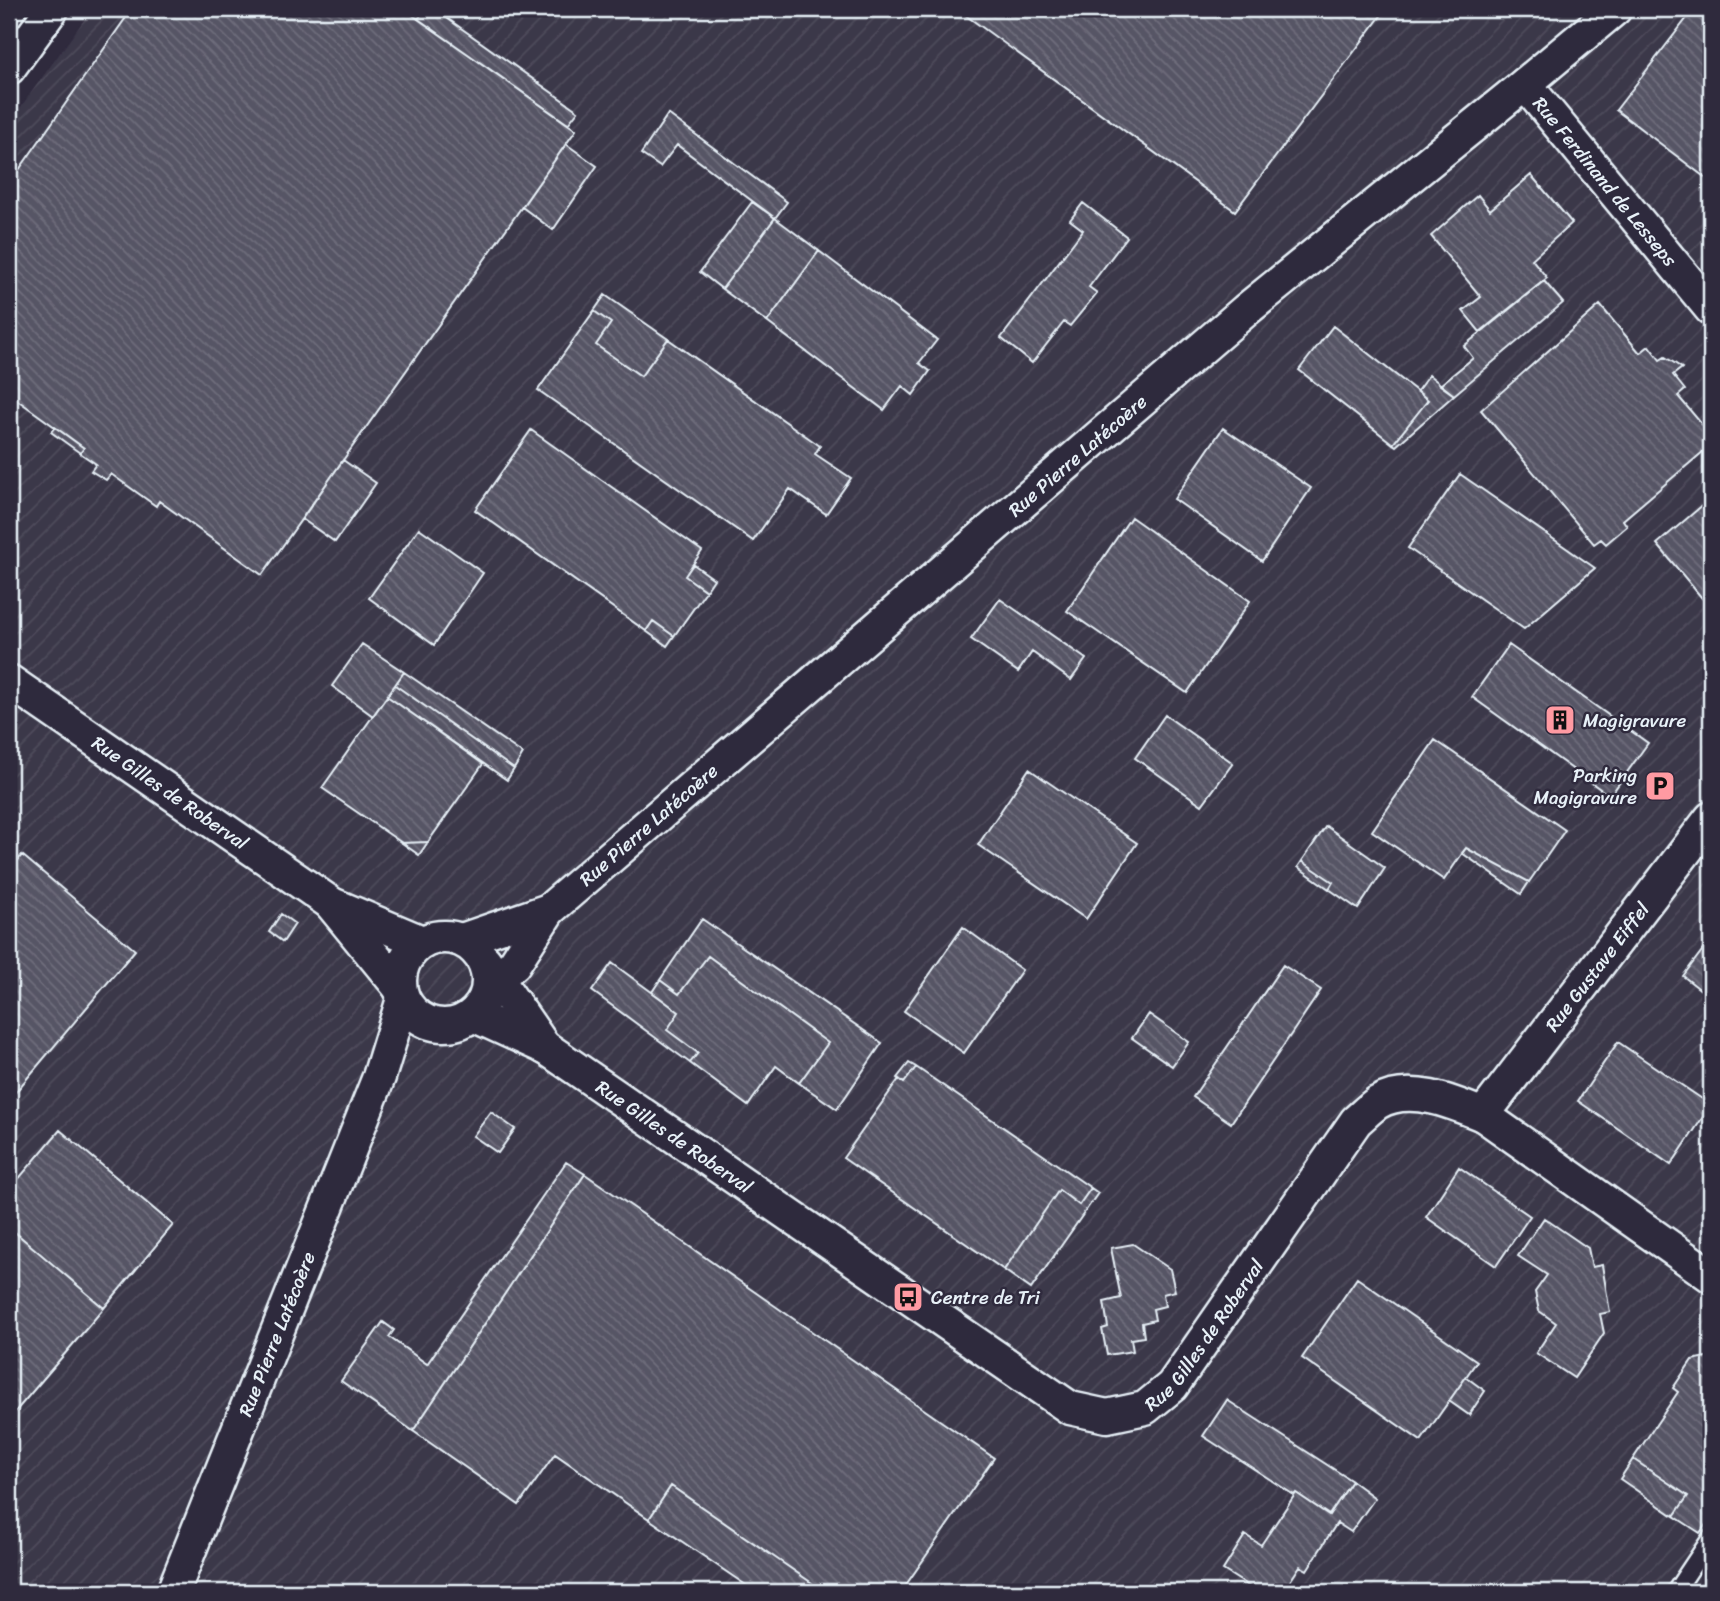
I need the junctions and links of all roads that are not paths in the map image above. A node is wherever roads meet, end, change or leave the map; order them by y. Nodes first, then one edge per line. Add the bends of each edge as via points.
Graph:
1 (52, 9) edge
2 (1615, 9) edge
3 (9, 68) edge
4 (1525, 84) junction
5 (1711, 309) edge
6 (9, 681) edge
7 (1711, 818) edge
8 (331, 904) junction
9 (550, 910) junction
10 (422, 942) junction
11 (483, 966) junction
12 (401, 993) junction
13 (473, 1015) junction
14 (427, 1022) junction
15 (546, 1048) junction
16 (379, 1077) junction
17 (1483, 1115) junction
18 (1711, 1276) edge
19 (1711, 1538) edge
20 (173, 1592) edge
21 (1675, 1592) edge

1 - 3 street
2 - 4 street, Rue Pierre Latécoère
4 - 5 street, Rue Ferdinand de Lesseps
4 - 9 street, Rue Pierre Latécoère via 1246,310
6 - 8 street, Rue Gilles de Roberval
7 - 17 street, Rue Gustave Eiffel
8 - 10 street, Rue Gilles de Roberval
8 - 12 street, Rue Gilles de Roberval
9 - 11 street, Rue Pierre Latécoère
9 - 11 street, Rue Pierre Latécoère via 514,964
10 - 11 street via 448,936
10 - 12 street via 404,961
11 - 13 street via 484,1002
11 - 15 street, Rue Gilles de Roberval
12 - 14 street via 412,1013
12 - 16 street, Rue Pierre Latécoère
13 - 14 street via 442,1026
13 - 15 street, Rue Gilles de Roberval
14 - 16 street, Rue Pierre Latécoère
15 - 17 street, Rue Gilles de Roberval via 1070,1408 1107,1416 1145,1408 1172,1386 1356,1121 1378,1102 1405,1096 1441,1098
16 - 20 street, Rue Pierre Latécoère
17 - 18 street, Rue Gilles de Roberval
19 - 21 lane

